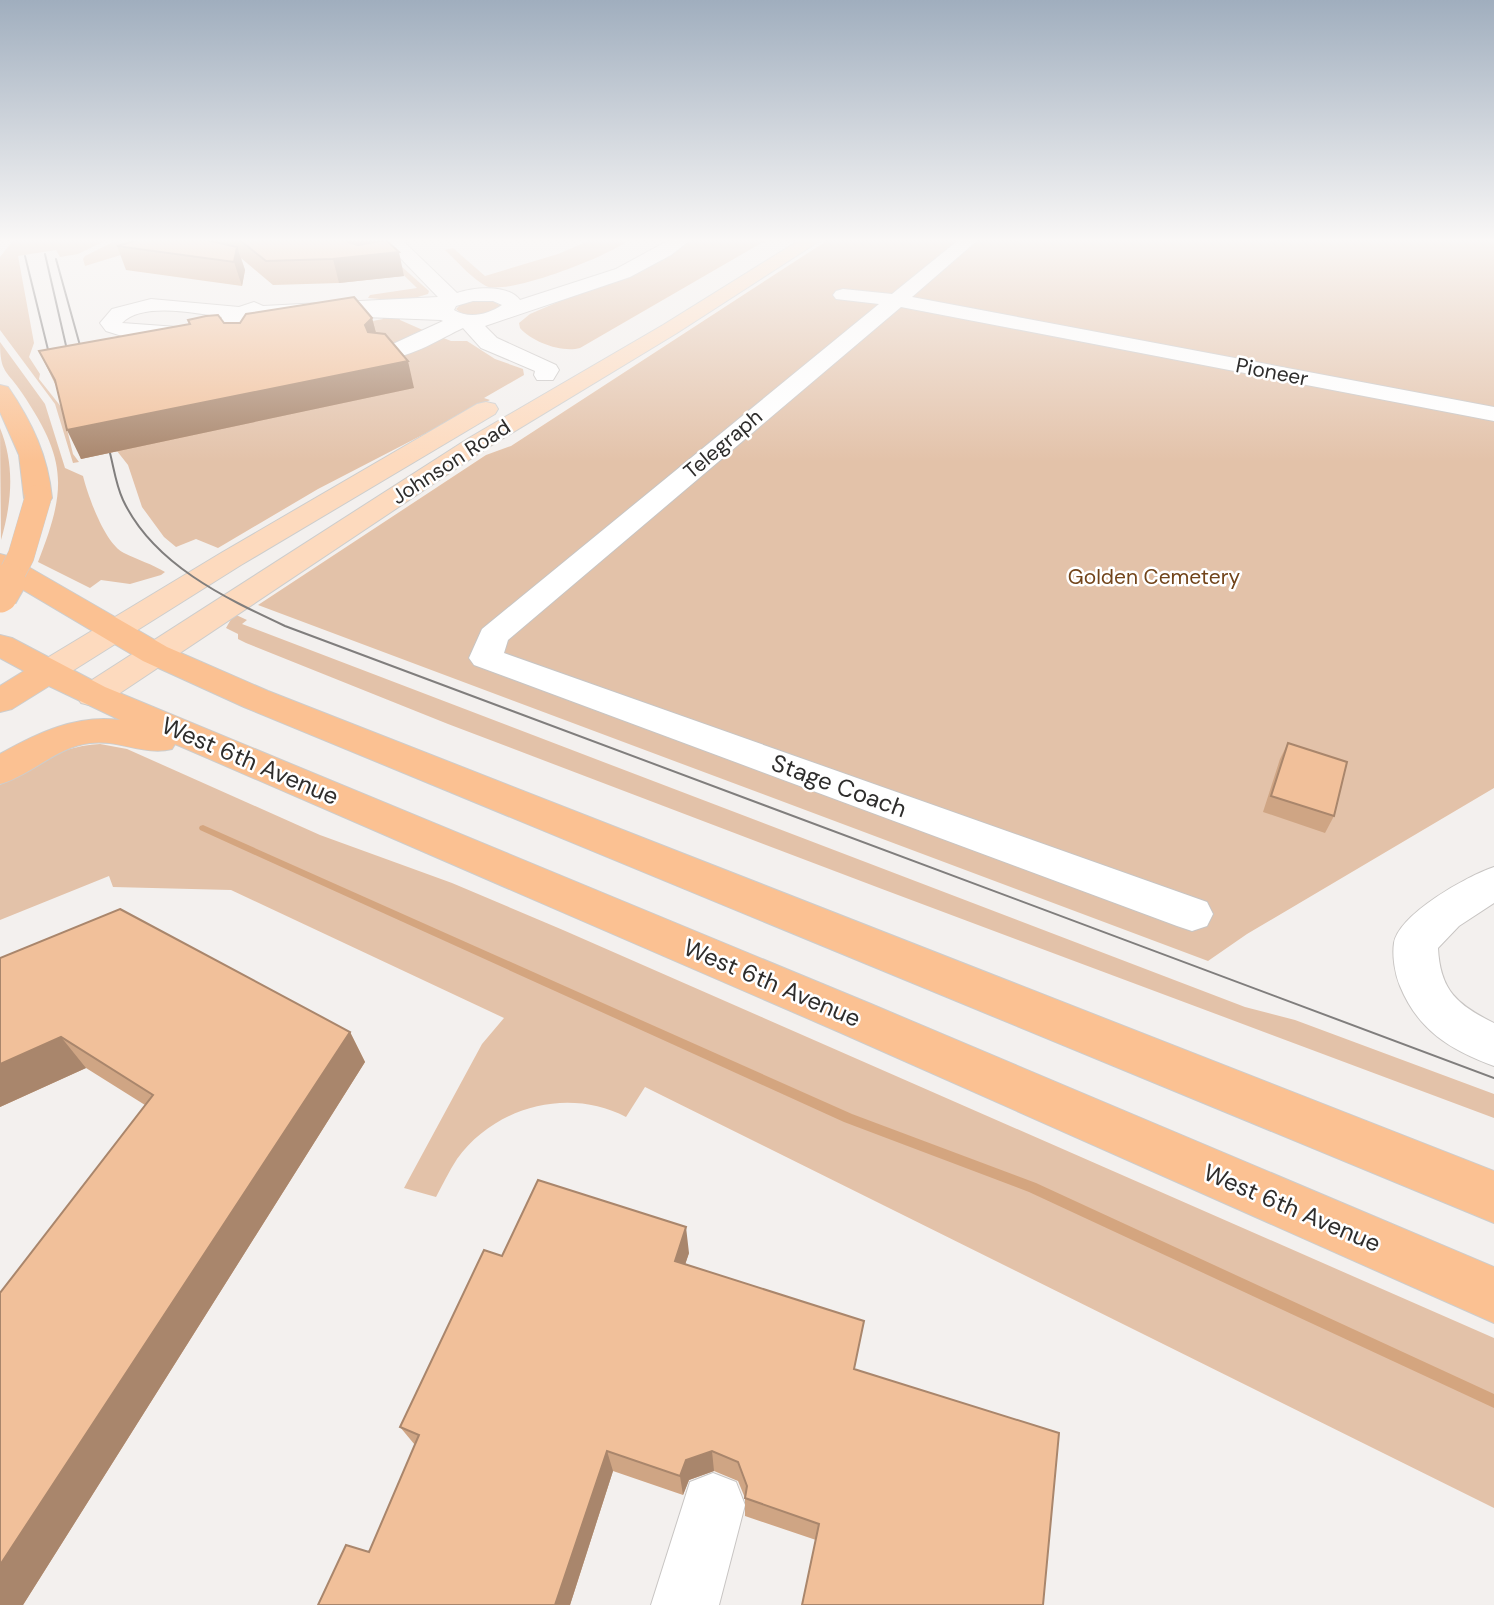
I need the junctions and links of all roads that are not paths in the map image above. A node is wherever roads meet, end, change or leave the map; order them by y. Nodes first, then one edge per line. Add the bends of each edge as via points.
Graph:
1 (123, 313) edge
2 (183, 313) edge
3 (254, 313) edge
4 (327, 313) edge
5 (340, 313) edge
6 (424, 313) edge
7 (434, 313) edge
8 (453, 313) edge
9 (468, 313) edge
10 (491, 313) edge
11 (501, 313) edge
12 (656, 313) edge
13 (695, 313) edge
14 (881, 313) edge
15 (964, 313) edge
16 (455, 317) junction
17 (642, 321) dead end
18 (239, 328) junction
19 (385, 352) edge
20 (569, 361) junction
21 (545, 375) junction
22 (0, 392) edge
23 (1494, 414) edge
24 (478, 443) junction
25 (0, 563) edge
26 (0, 595) edge
27 (114, 631) junction
28 (0, 645) edge
29 (155, 654) junction
30 (486, 658) joint
31 (49, 671) junction
32 (93, 695) junction
33 (0, 701) edge
34 (233, 754) junction
35 (0, 758) edge
36 (0, 771) edge
37 (1494, 883) edge
38 (1192, 914) dead end
39 (1494, 1045) edge
40 (1494, 1197) edge
41 (1494, 1295) edge
42 (713, 1505) dead end
43 (685, 1605) edge

1 - 18 street via 110,323 127,331 192,335
2 - 18 street
3 - 18 street
4 - 18 street
5 - 18 street
6 - 16 street
7 - 16 street
8 - 16 street
9 - 16 street
10 - 16 street via 486,319
11 - 20 street via 512,338
12 - 17 main road
13 - 24 main road, Johnson Road
14 - 30 street, Telegraph via 493,636
15 - 23 street, Pioneer
16 - 19 street via 402,348
16 - 21 street via 489,344 543,366 548,370
20 - 21 main road, Johnson Road
20 - 24 main road via 572,379
21 - 27 main road, Johnson Road
22 - 26 highway, bridge via 32,451 38,498 21,556
24 - 29 main road, Johnson Road
25 - 27 highway
27 - 29 highway
27 - 31 main road, Johnson Road
28 - 31 highway, West 6th Avenue
29 - 32 main road, Johnson Road
29 - 40 highway via 452,779
30 - 38 street, Stage Coach
31 - 32 highway, West 6th Avenue
31 - 33 highway
32 - 34 highway, West 6th Avenue
32 - 35 highway
34 - 36 highway via 105,730 55,740
34 - 41 highway, West 6th Avenue
37 - 39 street via 1444,914 1416,942 1415,966 1420,984 1444,1020
42 - 43 street

